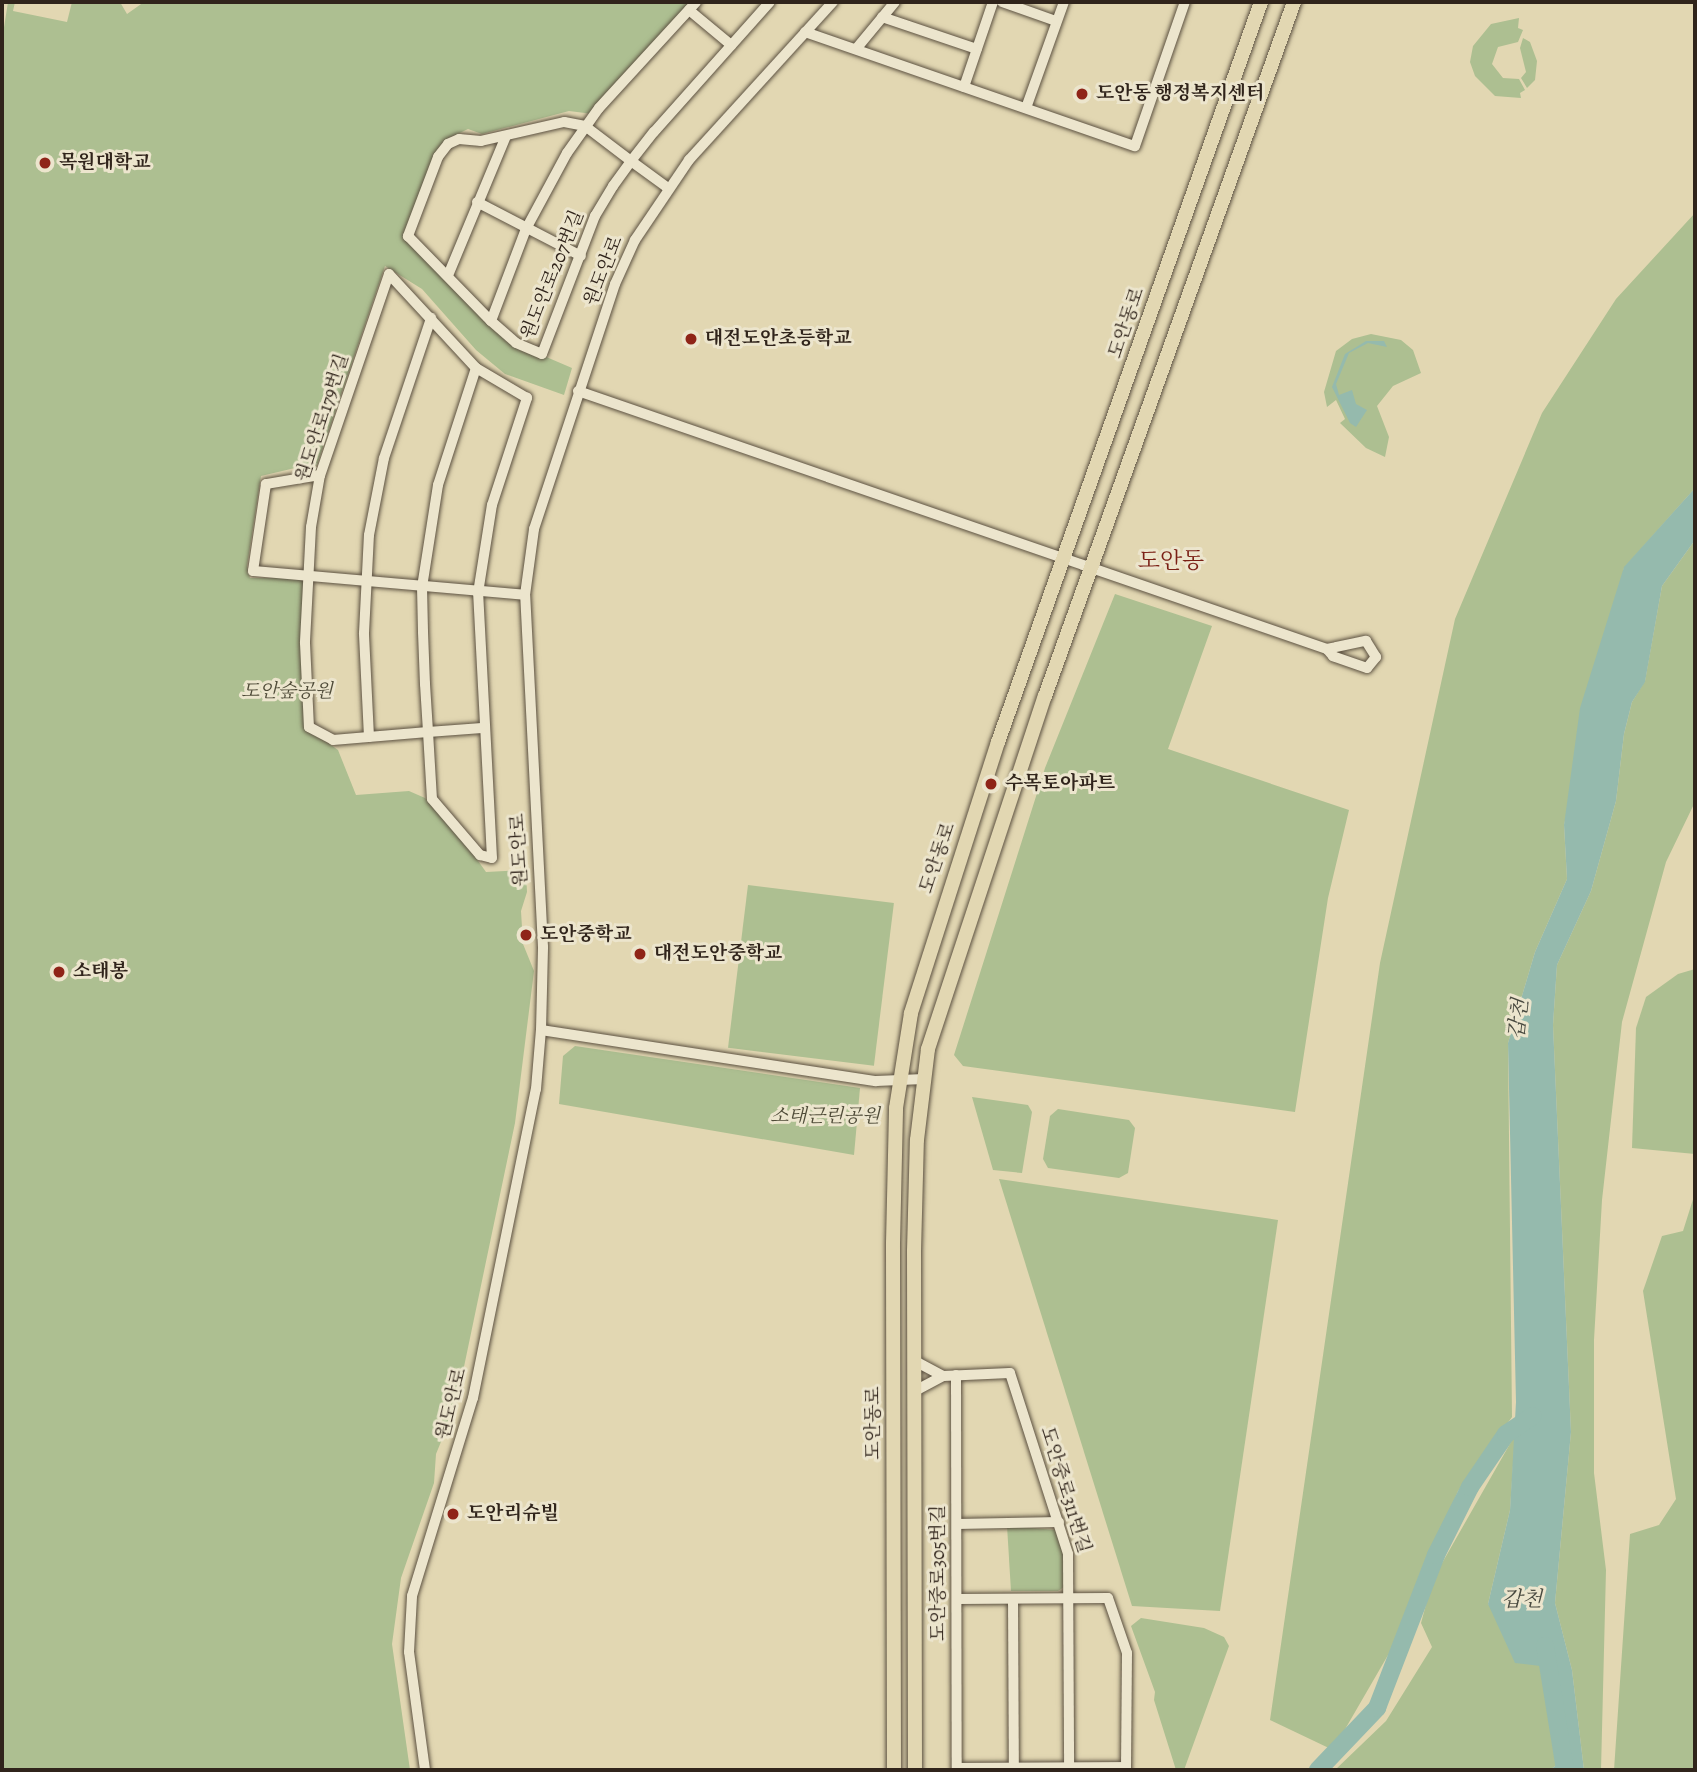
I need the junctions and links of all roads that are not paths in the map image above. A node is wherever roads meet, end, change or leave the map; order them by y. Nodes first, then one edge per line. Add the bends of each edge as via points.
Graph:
1 (770, 2) edge
2 (833, 2) edge
3 (895, 2) edge
4 (993, 2) edge
5 (1002, 2) edge
6 (1064, 2) edge
7 (1185, 2) edge
8 (1261, 2) edge
9 (1294, 2) edge
10 (692, 6) edge
11 (882, 17) junction
12 (1056, 21) junction
13 (805, 32) junction
14 (731, 45) junction
15 (856, 49) junction
16 (977, 49) junction
17 (964, 87) junction
18 (1026, 108) junction
19 (585, 126) junction
20 (506, 136) junction
21 (631, 161) junction
22 (668, 188) junction
23 (477, 202) junction
24 (526, 229) junction
25 (581, 256) junction
26 (449, 273) junction
27 (431, 318) junction
28 (491, 321) junction
29 (476, 368) junction
30 (578, 391) junction
31 (320, 475) junction
32 (1063, 560) junction
33 (1091, 570) junction
34 (306, 576) junction
35 (364, 581) junction
36 (422, 587) junction
37 (478, 593) junction
38 (525, 596) junction
39 (1327, 649) dead end
40 (482, 728) junction
41 (428, 732) junction
42 (369, 737) junction
43 (541, 1030) junction
44 (923, 1079) junction
45 (899, 1081) junction
46 (913, 1360) junction
47 (956, 1375) junction
48 (943, 1376) junction
49 (913, 1392) junction
50 (1059, 1522) junction
51 (957, 1524) junction
52 (1069, 1598) junction
53 (957, 1599) junction
54 (1013, 1599) junction
55 (1126, 1768) edge
56 (957, 1769) edge
57 (1014, 1769) edge
58 (1069, 1769) edge
59 (425, 1770) edge
60 (894, 1770) edge
61 (915, 1770) edge

1 - 14 street, 원도안로207번길
2 - 13 street, 원도안로
3 - 11 street
4 - 16 street
5 - 12 street
6 - 12 street
7 - 18 street via 1135,146
8 - 32 main road, 도안동로
9 - 33 main road, 도안동로
10 - 14 street
10 - 19 street, 원도안로207번길
11 - 15 street
11 - 16 street
12 - 18 street
13 - 15 street
13 - 22 street, 원도안로
14 - 21 street, 원도안로207번길
15 - 17 street
16 - 17 street
17 - 18 street
19 - 20 street, 원도안로207번길 via 564,122
19 - 21 street
19 - 24 street, 원도안로207번길
20 - 23 street
20 - 26 street, 원도안로207번길 via 448,144 433,170 408,236
21 - 22 street
21 - 25 street, 원도안로207번길 via 595,216
22 - 30 street, 원도안로 via 630,251
23 - 24 street
23 - 26 street
24 - 25 street
24 - 28 street, 원도안로207번길
25 - 28 street, 원도안로207번길 via 542,354 516,342
26 - 28 street, 원도안로207번길
27 - 29 street
27 - 31 street, 원도안로179번길 via 389,274
27 - 35 street via 384,457
29 - 36 street via 438,485
29 - 37 street via 527,398 492,505
30 - 32 street
30 - 38 street, 원도안로 via 538,509
31 - 34 street, 원도안로179번길
31 - 34 street via 266,484 253,571
32 - 33 street
32 - 45 main road, 도안동로 via 934,929 911,1013
33 - 39 street
33 - 44 main road, 도안동로 via 941,999
34 - 35 street
34 - 42 street, 원도안로179번길 via 309,727 333,740
35 - 36 street
35 - 42 street
36 - 37 street
36 - 41 street
37 - 38 street
37 - 40 street
38 - 43 street, 원도안로 via 543,947
40 - 41 street, 원도안로179번길
40 - 41 street via 492,858 480,855 432,799
41 - 42 street, 원도안로179번길
43 - 45 street
43 - 59 street, 원도안로 via 536,1090 473,1398 412,1596 408,1652
44 - 45 street
44 - 46 main road, 도안동로 via 917,1140
45 - 60 main road, 도안동로 via 893,1243
46 - 48 street
46 - 49 main road, 도안동로
47 - 48 street, 도안중로311번길
47 - 50 street, 도안중로311번길 via 1010,1373
47 - 51 street, 도안중로305번길
48 - 49 street
49 - 61 main road, 도안동로
50 - 51 street
50 - 52 street, 도안중로311번길 via 1069,1554
51 - 53 street, 도안중로305번길
52 - 54 street
52 - 55 street via 1108,1598 1126,1653
52 - 58 street, 도안중로311번길
53 - 54 street
53 - 56 street, 도안중로305번길
54 - 57 street
55 - 58 street
56 - 57 street
57 - 58 street

